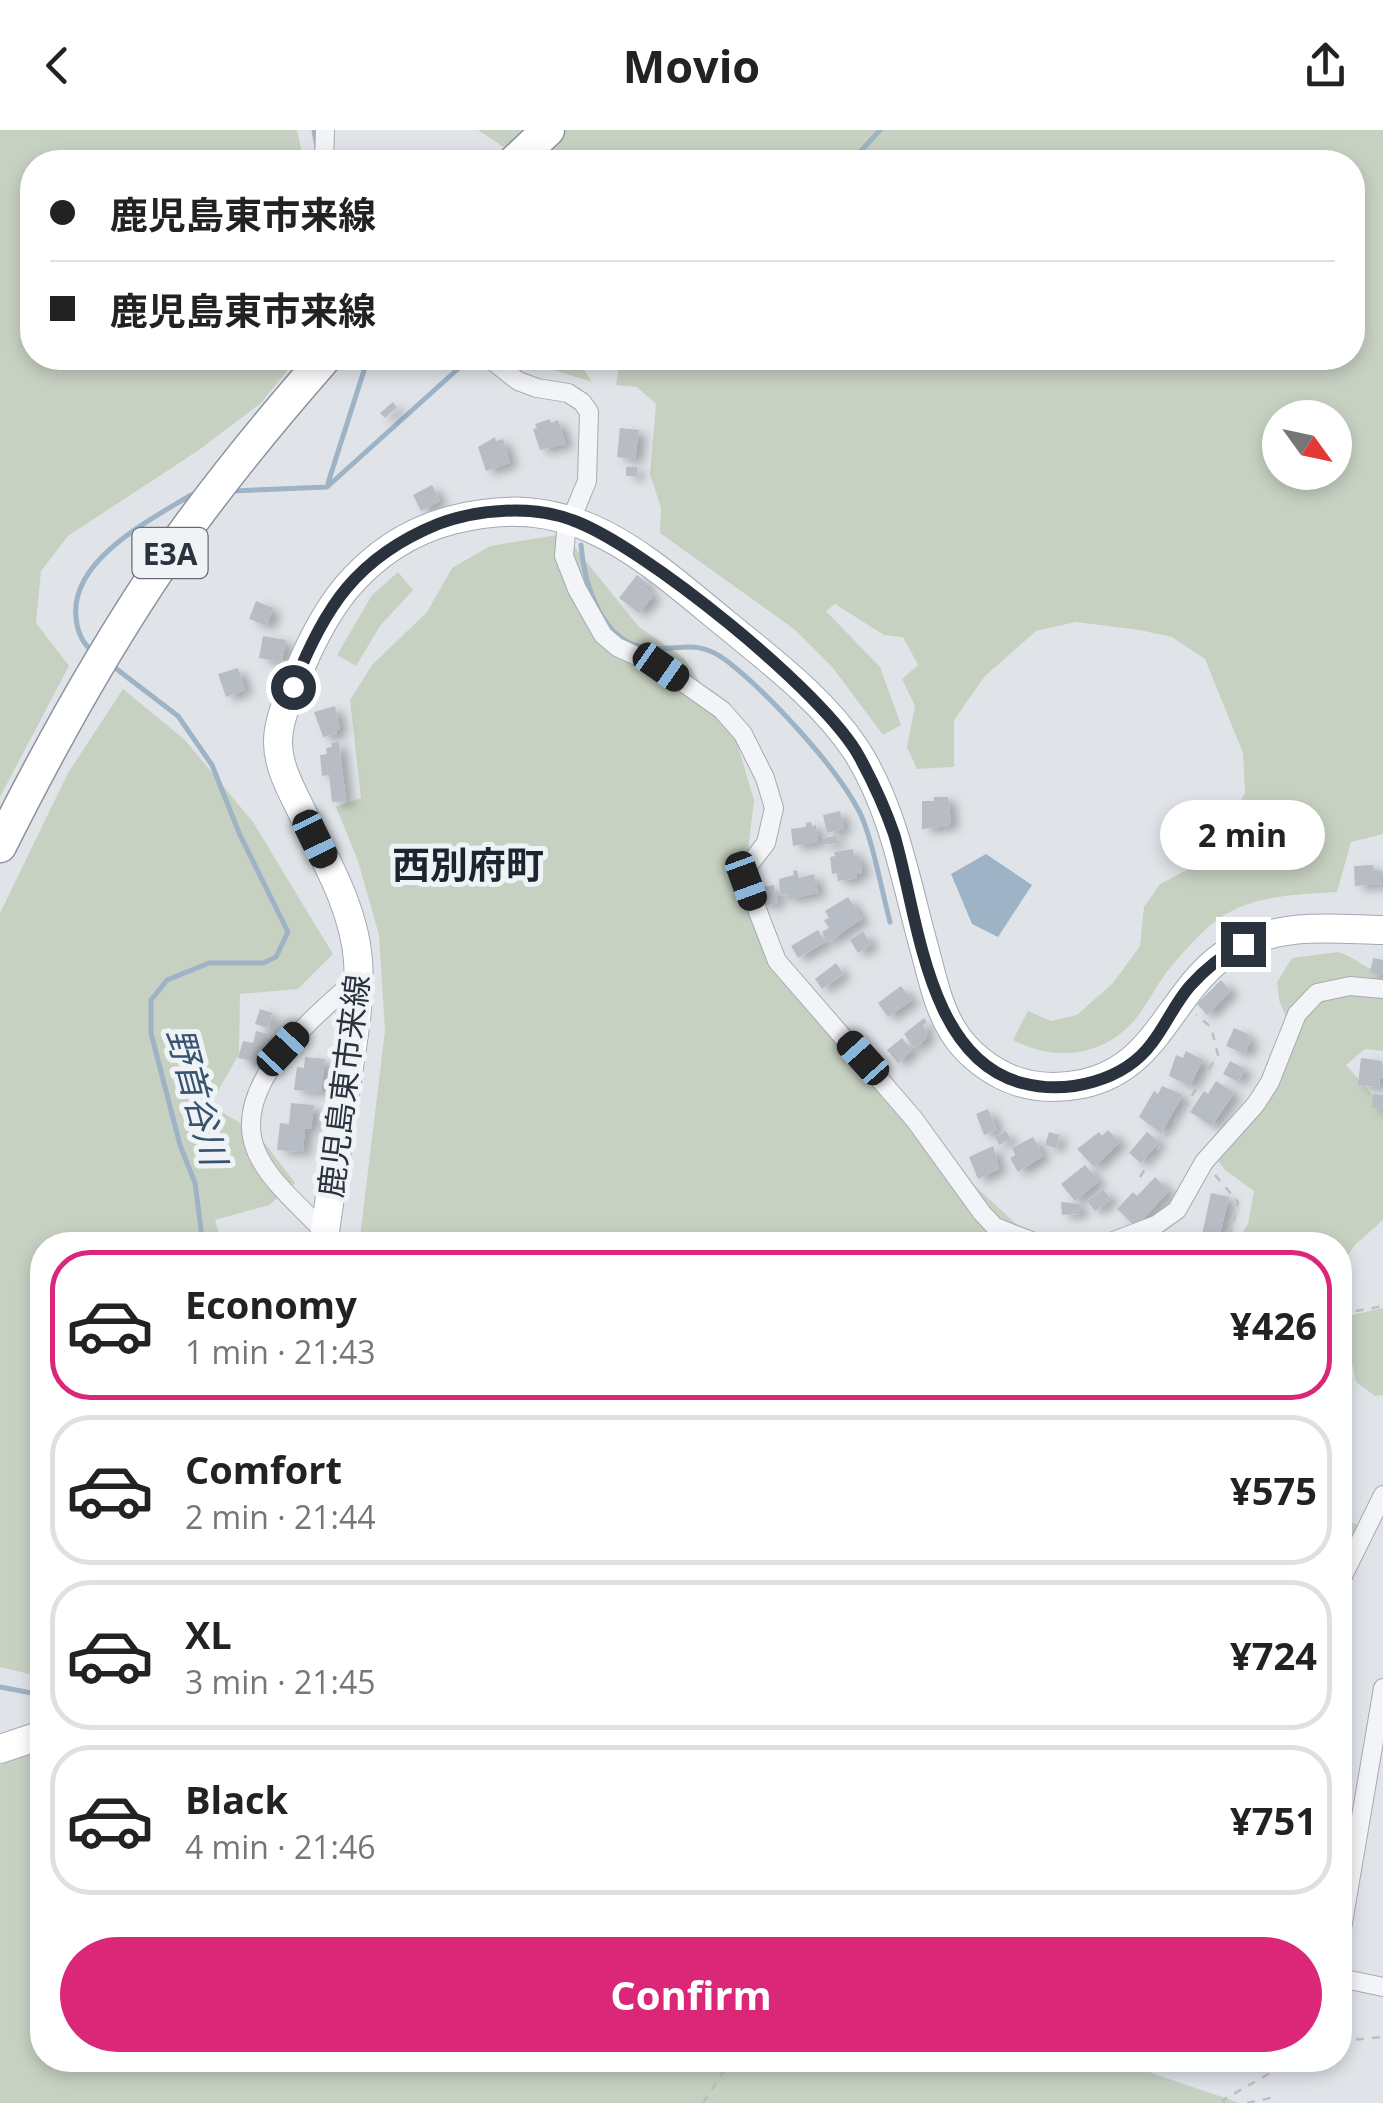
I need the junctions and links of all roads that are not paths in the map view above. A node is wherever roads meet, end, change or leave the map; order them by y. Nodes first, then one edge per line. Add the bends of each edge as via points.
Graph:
1 (548, 130) edge
2 (527, 150) edge
3 (314, 370) edge
4 (505, 370) edge
5 (573, 520) junction
6 (0, 846) edge
7 (1383, 930) edge
8 (359, 978) junction
9 (1383, 989) edge
10 (320, 1232) edge
11 (329, 1232) edge
12 (1009, 1232) edge
13 (1138, 1232) edge
14 (1383, 1495) edge
15 (1352, 1558) edge
16 (1383, 1688) edge
17 (30, 1739) edge
18 (0, 1749) edge
19 (1352, 1870) edge
20 (1352, 1981) edge
21 (1383, 1987) edge

1 - 2 highway
3 - 6 highway, E3A via 164,561 90,677
4 - 5 street via 518,381 568,393 589,412 587,482
5 - 7 main road, 鹿児島東市来線 via 670,578 836,724 858,753 893,831 942,1010 967,1049 1001,1075 1069,1087 1096,1081 1150,1046 1198,978 1224,954 1278,931
5 - 8 main road, 鹿児島東市来線 via 520,511 478,514 417,533 382,552 342,593 302,664 279,728 280,760 341,893
5 - 12 street via 564,556 603,635 736,722 766,778 772,828 745,870 777,962 914,1119 982,1213
8 - 10 street via 283,1049 254,1107 256,1151
8 - 11 main road, 鹿児島東市来線
9 - 13 street via 1317,993 1297,1014 1256,1104 1204,1162 1177,1210
14 - 15 street
16 - 19 street
17 - 18 main road
20 - 21 street

